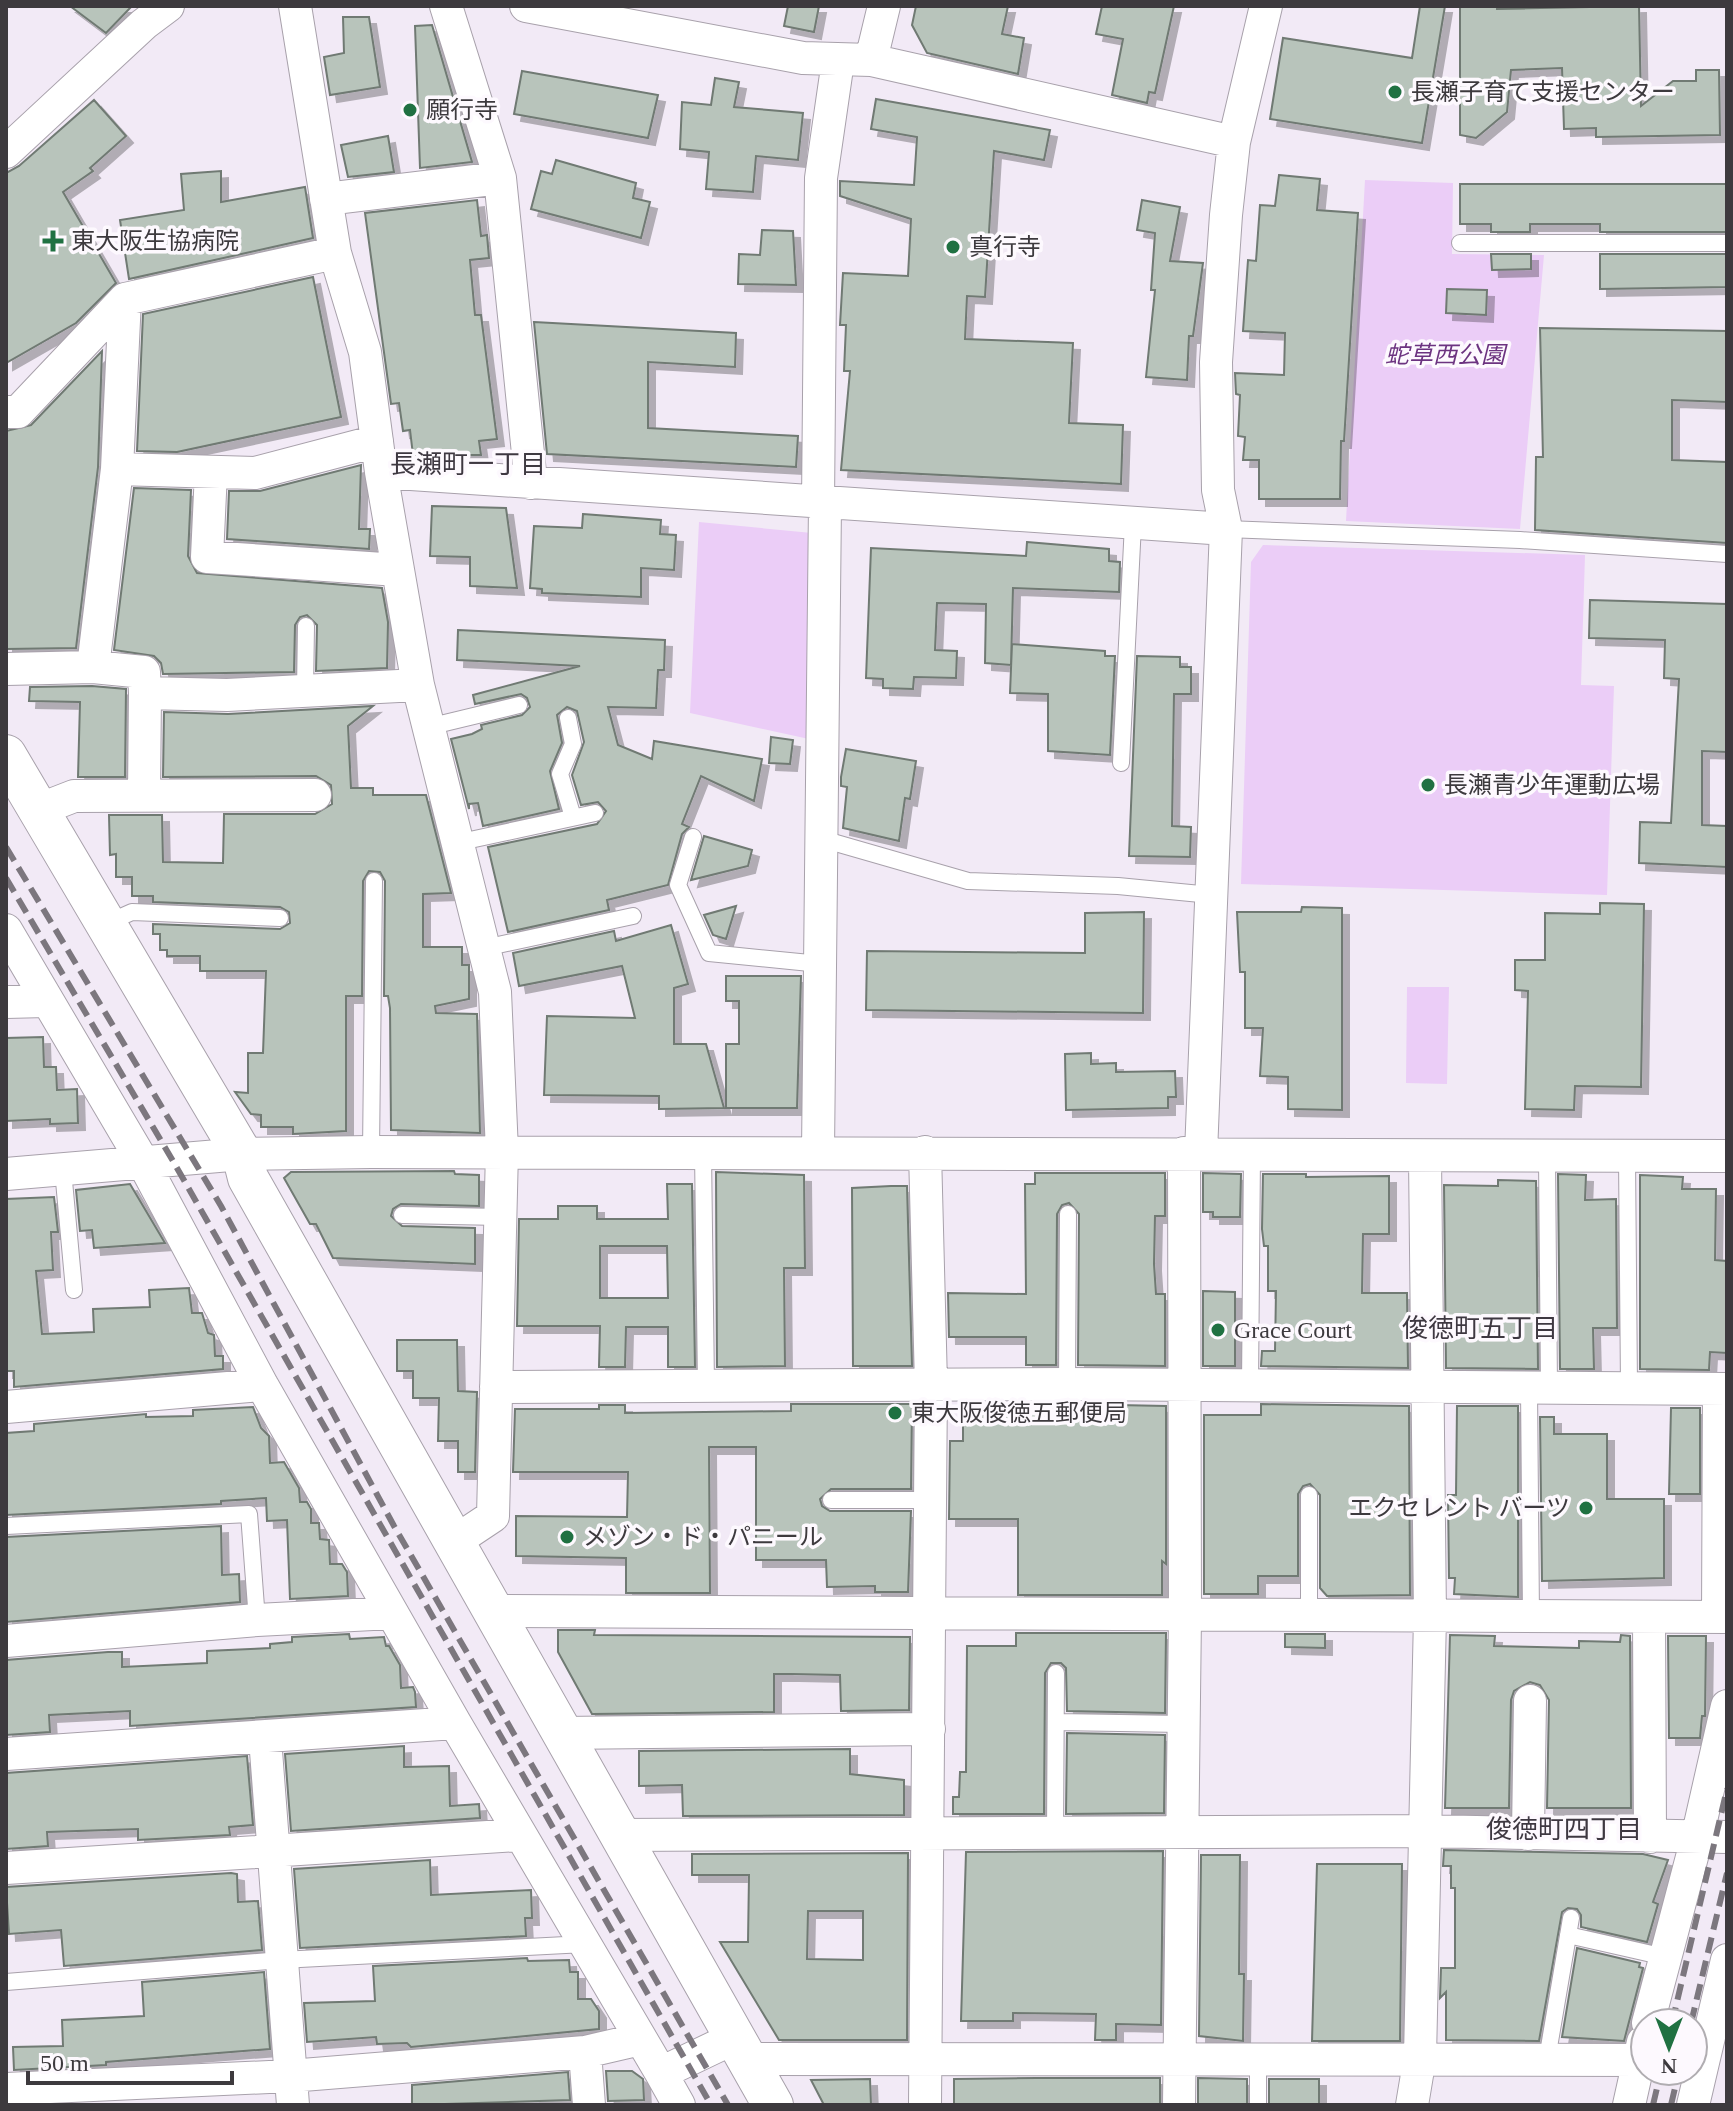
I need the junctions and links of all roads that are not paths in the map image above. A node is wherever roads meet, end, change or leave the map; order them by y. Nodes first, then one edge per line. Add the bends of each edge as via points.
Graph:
1 (168, 6) edge
2 (295, 6) edge
3 (446, 6) edge
4 (526, 6) edge
5 (884, 6) edge
6 (1266, 6) edge
7 (871, 60) junction
8 (838, 61) junction
9 (1234, 142) junction
10 (6, 152) edge
11 (500, 178) junction
12 (326, 199) junction
13 (1460, 243) dead end
14 (1727, 243) edge
15 (335, 253) junction
16 (125, 299) junction
17 (6, 412) edge
18 (379, 456) junction
19 (117, 469) junction
20 (211, 472) junction
21 (531, 483) junction
22 (822, 504) junction
23 (1133, 524) junction
24 (1226, 529) junction
25 (1727, 554) edge
26 (398, 570) junction
27 (306, 626) dead end
28 (93, 667) junction
29 (6, 669) edge
30 (418, 685) junction
31 (305, 691) junction
32 (145, 693) junction
33 (519, 705) dead end
34 (568, 718) dead end
35 (428, 727) junction
36 (6, 755) edge
37 (1121, 763) dead end
38 (144, 795) junction
39 (315, 795) dead end
40 (38, 810) junction
41 (595, 813) dead end
42 (573, 817) junction
43 (693, 837) dead end
44 (822, 839) junction
45 (456, 843) junction
46 (374, 881) dead end
47 (1211, 895) junction
48 (633, 916) dead end
49 (280, 918) dead end
50 (105, 924) junction
51 (6, 930) edge
52 (484, 948) junction
53 (820, 964) junction
54 (46, 1001) junction
55 (6, 1002) edge
56 (502, 1151) junction
57 (371, 1152) junction
58 (703, 1152) junction
59 (818, 1152) junction
60 (925, 1152) junction
61 (1192, 1153) junction
62 (242, 1154) junction
63 (1252, 1154) junction
64 (1627, 1156) junction
65 (1727, 1156) edge
66 (1425, 1157) junction
67 (1547, 1157) junction
68 (144, 1164) junction
69 (63, 1170) junction
70 (6, 1174) edge
71 (1068, 1214) dead end
72 (402, 1215) dead end
73 (500, 1217) junction
74 (74, 1290) dead end
75 (931, 1384) junction
76 (1067, 1384) junction
77 (262, 1385) junction
78 (706, 1385) junction
79 (1183, 1385) junction
80 (1250, 1386) junction
81 (496, 1387) junction
82 (1426, 1388) junction
83 (1539, 1388) junction
84 (1629, 1388) junction
85 (1723, 1389) edge
86 (6, 1407) edge
87 (1309, 1495) dead end
88 (831, 1500) dead end
89 (931, 1500) junction
90 (6, 1526) edge
91 (454, 1542) junction
92 (493, 1611) junction
93 (930, 1612) junction
94 (392, 1613) junction
95 (1185, 1615) junction
96 (1309, 1616) junction
97 (1430, 1617) junction
98 (1531, 1617) junction
99 (1649, 1617) junction
100 (1723, 1617) edge
101 (257, 1620) junction
102 (6, 1641) edge
103 (1056, 1673) dead end
104 (1530, 1701) dead end
105 (1727, 1706) edge
106 (1056, 1722) junction
107 (455, 1723) junction
108 (1183, 1724) junction
109 (929, 1729) junction
110 (561, 1733) junction
111 (265, 1738) junction
112 (6, 1754) edge
113 (1426, 1831) junction
114 (1180, 1834) junction
115 (1528, 1834) junction
116 (519, 1835) junction
117 (618, 1835) junction
118 (928, 1835) junction
119 (1055, 1835) junction
120 (1650, 1837) junction
121 (1712, 1838) edge
122 (273, 1854) junction
123 (6, 1868) edge
124 (1571, 1918) dead end
125 (1568, 1935) junction
126 (585, 1944) junction
127 (1665, 1957) junction
128 (281, 1960) junction
129 (1727, 1960) edge
130 (6, 1982) edge
131 (1652, 2007) edge
132 (641, 2039) junction
133 (741, 2049) junction
134 (585, 2052) junction
135 (1629, 2052) edge
136 (1709, 2054) edge
137 (923, 2057) junction
138 (1420, 2057) junction
139 (1547, 2059) junction
140 (1258, 2060) junction
141 (1178, 2061) junction
142 (661, 2073) junction
143 (6, 2089) edge
144 (292, 2091) edge
145 (589, 2105) edge
146 (679, 2105) edge
147 (773, 2105) edge
148 (925, 2105) edge
149 (1179, 2105) edge
150 (1258, 2105) edge
151 (1412, 2105) edge

1 - 10 street
2 - 12 street
3 - 11 street
4 - 8 street
5 - 7 street
6 - 9 street
7 - 8 street
7 - 9 street
8 - 22 street via 821,178
9 - 24 street via 1216,362 1218,490
11 - 12 street
11 - 21 street
12 - 15 street
13 - 14 lane
15 - 16 street
15 - 18 street via 365,352
16 - 17 street via 18,412
16 - 19 street
18 - 20 street via 255,473
18 - 21 street
18 - 26 street
19 - 20 street
19 - 28 street
20 - 26 street via 207,557
21 - 22 street
22 - 23 street
22 - 44 street
23 - 24 street
23 - 37 lane
24 - 25 lane
24 - 47 street
26 - 30 street
27 - 31 lane
28 - 29 street
28 - 32 street via 144,672
30 - 31 street
30 - 35 street
31 - 32 street
32 - 38 street
33 - 35 lane
34 - 42 lane via 573,744 560,774
35 - 45 street
36 - 40 street
38 - 39 street
38 - 40 street via 74,796
40 - 50 street
41 - 42 lane
42 - 45 lane
43 - 53 lane via 678,885 709,953
44 - 47 lane via 968,881
44 - 53 street
45 - 52 street
46 - 57 lane
47 - 61 street
48 - 52 lane
49 - 50 lane via 132,912
50 - 62 street
51 - 54 street
52 - 56 street via 495,992
53 - 59 street
54 - 55 street
54 - 68 street
56 - 57 street
56 - 58 street
56 - 73 street
57 - 62 street
58 - 59 street
58 - 78 lane
59 - 60 street
60 - 61 street
60 - 75 street
61 - 63 street
61 - 79 street
62 - 68 street
62 - 91 street via 248,1178
63 - 66 street
63 - 80 lane
64 - 65 street
64 - 67 street
64 - 84 lane
66 - 67 street
66 - 82 street
67 - 83 lane
68 - 69 street
68 - 77 street
69 - 70 street
69 - 74 lane
71 - 76 lane
72 - 73 lane
73 - 81 street
75 - 76 street
75 - 78 street
75 - 89 street
76 - 79 street
77 - 86 street
77 - 94 street
78 - 81 street
79 - 80 street
79 - 95 street
80 - 82 street
81 - 91 street via 493,1516
82 - 83 street
82 - 97 street
83 - 84 street
83 - 98 lane
84 - 85 street
85 - 100 street
87 - 96 lane
88 - 89 lane
89 - 93 street
90 - 101 lane via 249,1514
91 - 92 street
92 - 93 street
92 - 110 street
93 - 95 street
93 - 109 street
94 - 101 street
94 - 107 street
95 - 96 street
95 - 108 street
96 - 97 street
97 - 98 street
97 - 113 street
98 - 99 street
99 - 100 street
99 - 120 street
101 - 102 street
103 - 106 lane
104 - 115 street
105 - 121 street
106 - 108 lane
106 - 119 lane
107 - 111 street
107 - 116 street
108 - 114 street
109 - 110 street
109 - 118 street
110 - 117 street
111 - 112 street
111 - 122 street
113 - 114 street
113 - 115 street
113 - 138 street
114 - 119 street
114 - 141 street
115 - 120 street
116 - 122 street
116 - 126 street
117 - 118 street
117 - 133 street
118 - 119 street
118 - 137 street
120 - 121 street
121 - 127 street
122 - 123 street
122 - 128 street
124 - 125 lane
125 - 127 lane
125 - 139 lane
126 - 128 lane
126 - 132 street
127 - 131 street
128 - 130 lane
128 - 144 street
129 - 136 street
132 - 134 street
132 - 142 street
133 - 137 street
133 - 142 street
133 - 147 street
134 - 144 street
134 - 145 street
135 - 139 street
137 - 141 street
137 - 148 street
138 - 139 street
138 - 140 street
138 - 151 street
140 - 141 street
140 - 150 lane
141 - 149 street
142 - 146 street
143 - 144 street

